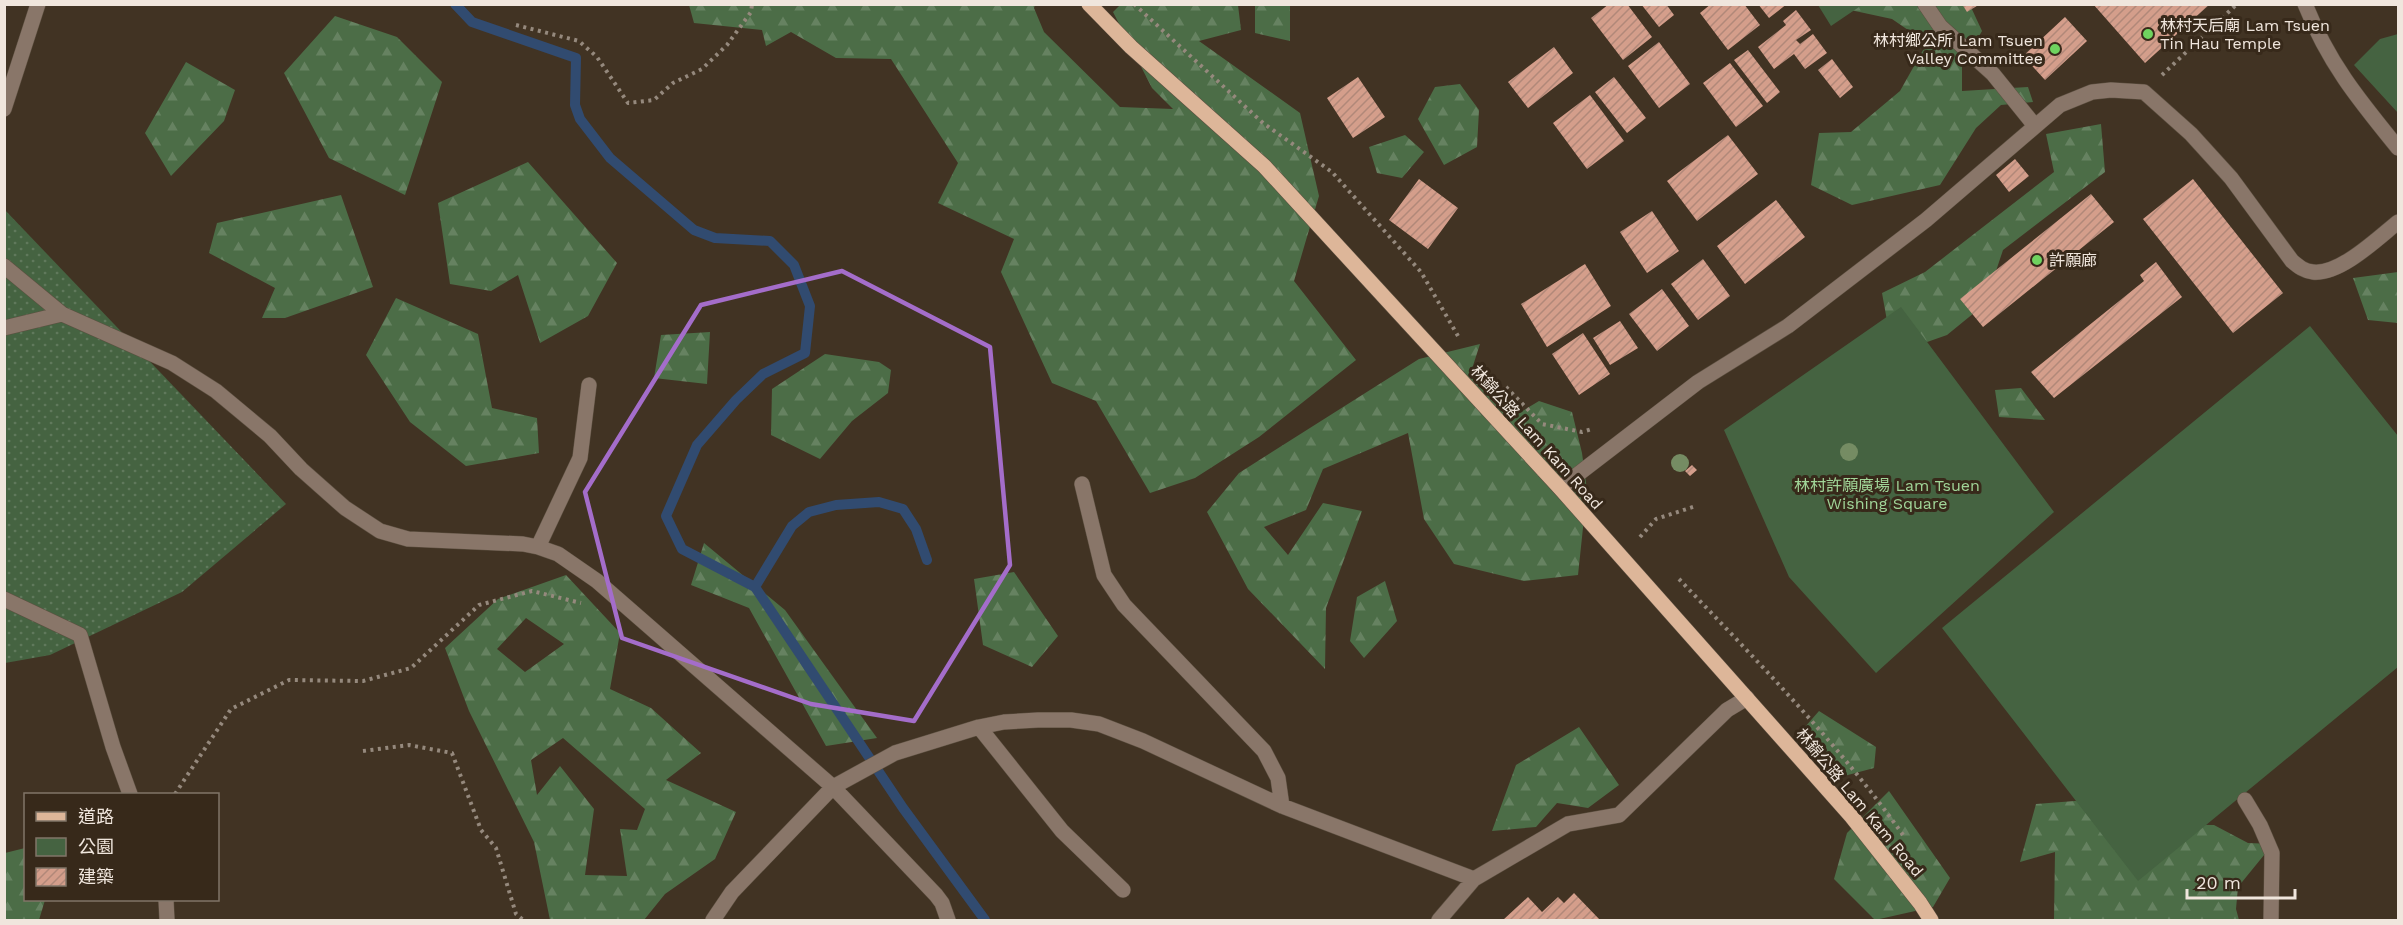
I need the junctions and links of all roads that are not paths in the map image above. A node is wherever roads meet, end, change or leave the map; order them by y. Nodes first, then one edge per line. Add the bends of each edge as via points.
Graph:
1 (38, 4) edge
2 (1089, 4) edge
3 (1925, 4) edge
4 (2305, 4) edge
5 (4, 109) edge
6 (2035, 126) junction
7 (2398, 148) edge
8 (2398, 222) edge
9 (4, 266) edge
10 (62, 314) junction
11 (4, 328) edge
12 (589, 385) dead end
13 (1082, 484) dead end
14 (1560, 488) junction
15 (538, 547) junction
16 (4, 599) edge
17 (1747, 698) junction
18 (979, 727) junction
19 (833, 787) junction
20 (129, 793) edge
21 (2245, 800) dead end
22 (1282, 806) junction
23 (1474, 879) junction
24 (1123, 890) dead end
25 (166, 901) edge
26 (167, 921) edge
27 (713, 921) edge
28 (948, 921) edge
29 (1439, 921) edge
30 (1931, 921) edge
31 (2271, 921) edge

1 - 5 street
2 - 14 main road, 林錦公路 Lam Kam Road via 1131,47 1264,166
3 - 6 street via 1940,26 1993,74
4 - 7 street via 2317,34 2347,85
6 - 8 street via 2060,105 2092,92 2144,92 2191,134 2231,178 2302,270 2321,272 2344,264
6 - 14 street via 1926,220 1788,326 1698,381
9 - 10 street
10 - 11 street
10 - 15 street via 172,363 216,391 345,508 380,531 408,539
12 - 15 street via 580,458
13 - 22 street via 1104,575 1124,605 1264,751 1278,778
14 - 17 main road, 林錦公路 Lam Kam Road
15 - 19 street via 558,554 597,581
16 - 20 street via 80,635
17 - 23 street via 1727,710 1619,814 1568,824
17 - 30 main road, 林錦公路 Lam Kam Road via 1852,817
18 - 19 street via 895,753
18 - 22 street via 1038,720 1100,724
18 - 24 street via 1062,831
19 - 27 street via 732,892
19 - 28 street via 936,895
21 - 31 street via 2272,853
22 - 23 street
23 - 29 street
25 - 26 street

